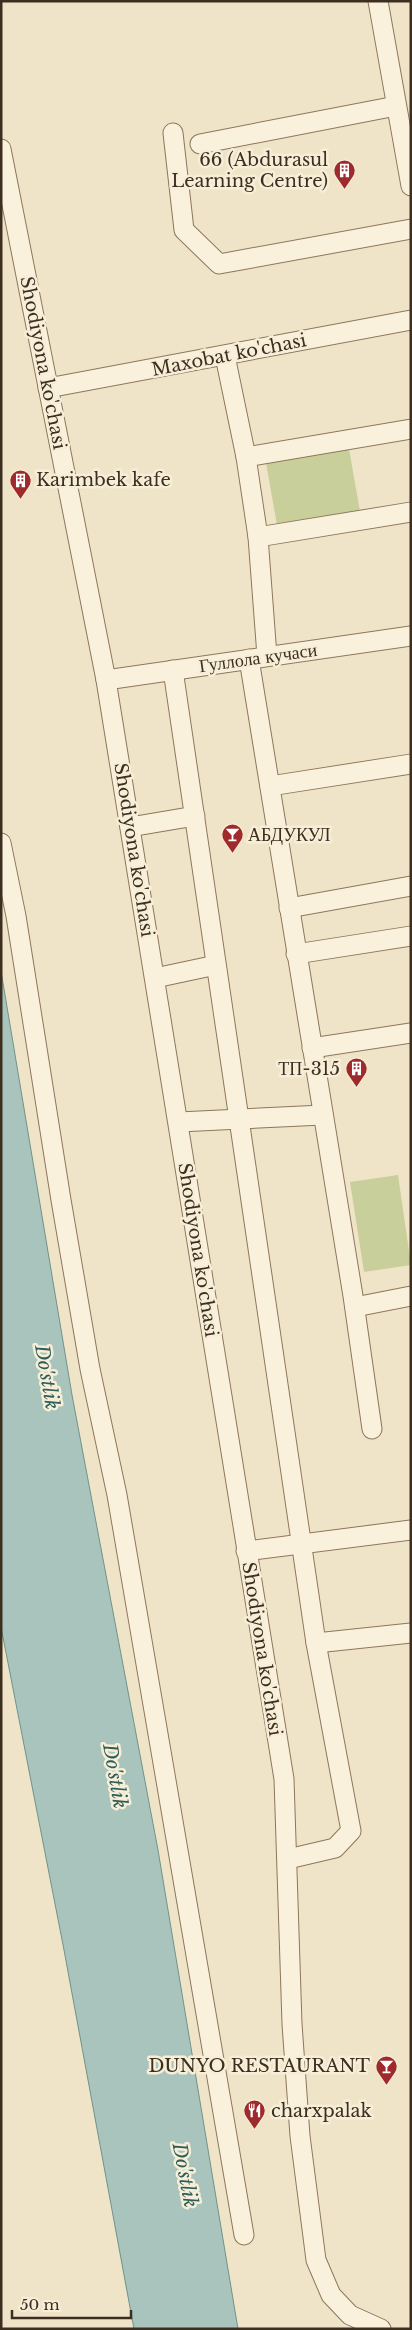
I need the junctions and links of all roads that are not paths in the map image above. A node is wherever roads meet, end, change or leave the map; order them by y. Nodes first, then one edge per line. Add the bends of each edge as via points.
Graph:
1 (378, 1) edge
2 (396, 106) junction
3 (173, 133) dead end
4 (200, 144) dead end
5 (1, 149) edge
6 (411, 186) edge
7 (411, 229) edge
8 (411, 320) edge
9 (225, 356) junction
10 (48, 388) junction
11 (411, 429) edge
12 (246, 456) junction
13 (411, 512) edge
14 (258, 537) junction
15 (411, 636) edge
16 (258, 658) junction
17 (173, 670) junction
18 (106, 680) junction
19 (411, 764) edge
20 (270, 786) junction
21 (195, 816) junction
22 (130, 827) junction
23 (1, 843) edge
24 (411, 886) edge
25 (289, 908) junction
26 (411, 936) edge
27 (296, 954) junction
28 (216, 965) junction
29 (155, 978) junction
30 (411, 1033) edge
31 (312, 1048) junction
32 (323, 1115) junction
33 (239, 1120) junction
34 (179, 1122) junction
35 (411, 1296) edge
36 (355, 1307) junction
37 (372, 1429) dead end
38 (411, 1530) edge
39 (301, 1543) junction
40 (246, 1551) junction
41 (411, 1633) edge
42 (316, 1643) junction
43 (288, 1860) junction
44 (244, 2235) dead end
45 (381, 2329) edge

1 - 2 street
2 - 4 street
2 - 6 street
3 - 7 street via 184,230 219,264
5 - 10 street, Shodiyona ko'chasi
8 - 9 street, Maxobat ko'chasi
9 - 10 street, Maxobat ko'chasi
9 - 12 street
10 - 18 street, Shodiyona ko'chasi
11 - 12 street
12 - 14 street
13 - 14 street
14 - 16 street
15 - 16 street, Гуллола кучаси
16 - 17 street, Гуллола кучаси
16 - 20 street
17 - 18 street, Гуллола кучаси
17 - 21 street
18 - 22 street, Shodiyona ko'chasi
19 - 20 street
20 - 25 street
21 - 22 street
21 - 28 street
22 - 29 street, Shodiyona ko'chasi
23 - 44 street via 16,916 90,1369 117,1494
24 - 25 street
25 - 27 street
26 - 27 street
27 - 31 street
28 - 29 street
28 - 33 street
29 - 34 street, Shodiyona ko'chasi
30 - 31 street
31 - 32 street
32 - 33 street
32 - 36 street
33 - 34 street
33 - 39 street
34 - 40 street, Shodiyona ko'chasi
35 - 36 street
36 - 37 street
38 - 39 street
39 - 40 street
39 - 42 street
40 - 43 street, Shodiyona ko'chasi via 284,1779
41 - 42 street
42 - 43 street via 351,1831 335,1848
43 - 45 street, Shodiyona ko'chasi via 292,2024 300,2136 316,2260 331,2295 350,2315

